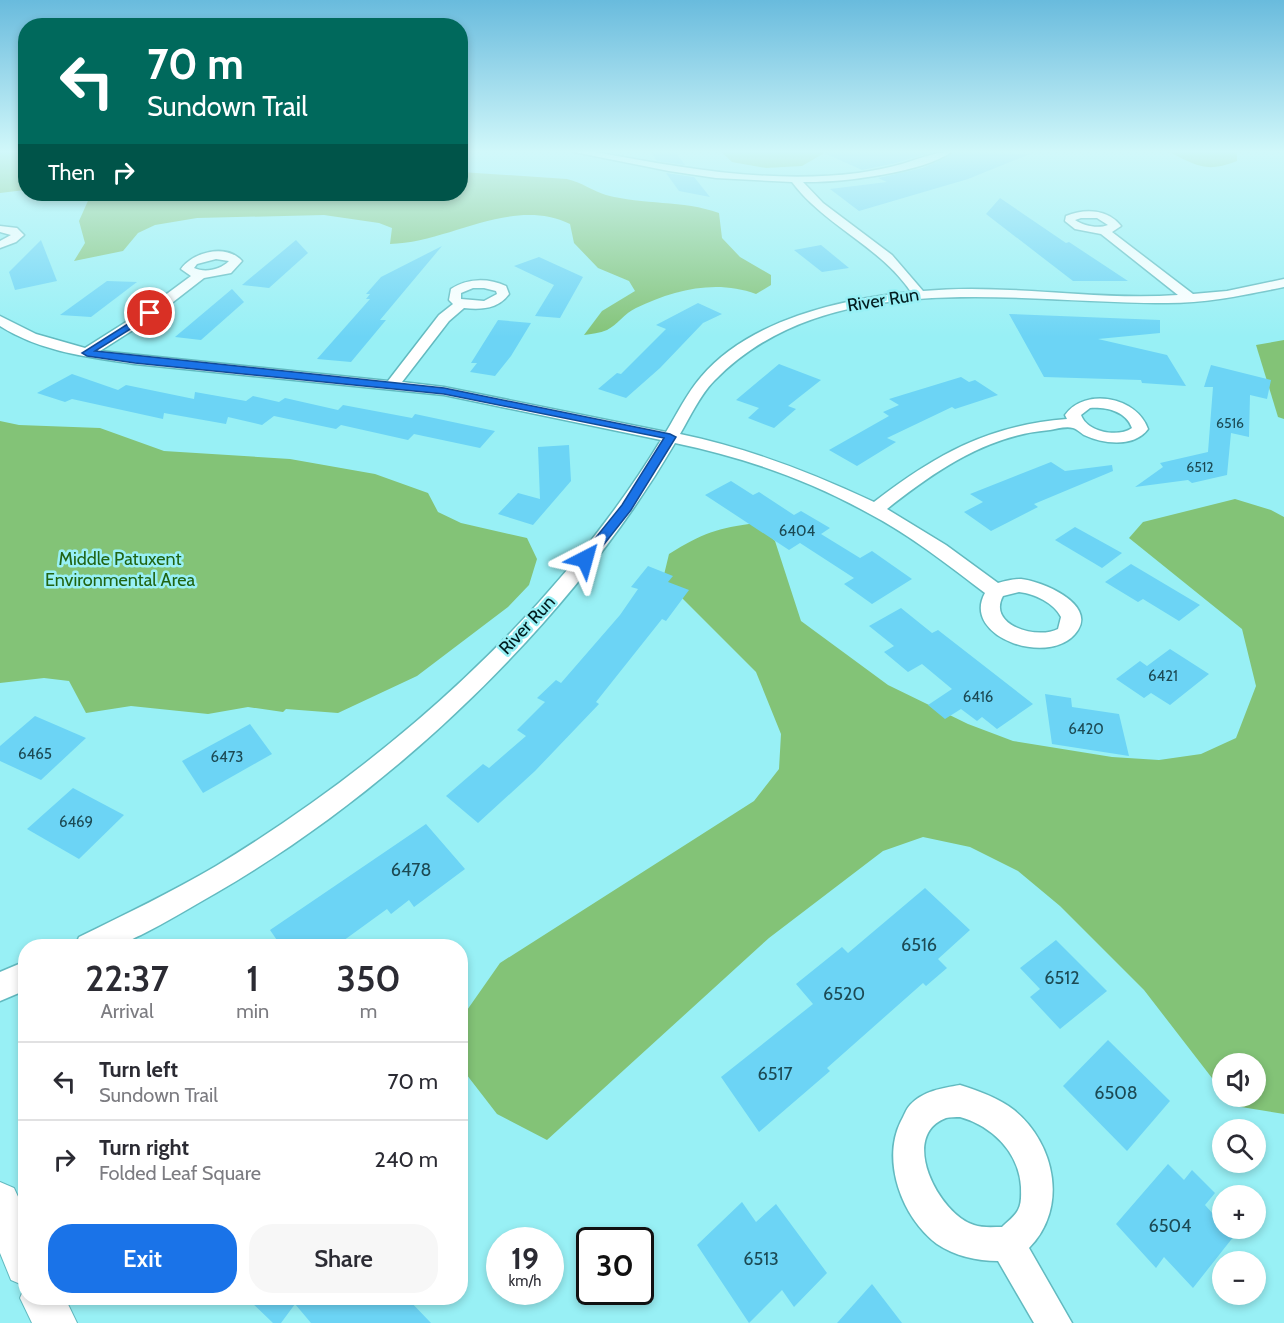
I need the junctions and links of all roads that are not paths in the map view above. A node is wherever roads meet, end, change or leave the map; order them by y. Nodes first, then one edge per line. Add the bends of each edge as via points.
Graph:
1 (828, 214) edge
2 (0, 230) edge
3 (1104, 231) dead end
4 (0, 245) edge
5 (200, 275) dead end
6 (1284, 283) edge
7 (919, 294) junction
8 (1190, 298) junction
9 (461, 304) dead end
10 (0, 320) edge
11 (87, 353) junction
12 (393, 385) junction
13 (1076, 423) dead end
14 (670, 437) junction
15 (875, 509) junction
16 (996, 591) dead end
17 (103, 939) edge
18 (18, 979) edge
19 (0, 987) edge
20 (0, 1202) edge
21 (1007, 1244) junction
22 (18, 1246) edge
23 (46, 1305) edge
24 (55, 1323) edge
25 (1054, 1323) edge

1 - 7 street via 882,252
2 - 4 street via 13,230 18,235
3 - 8 street
5 - 11 street
6 - 8 street, River Run
7 - 8 street, River Run via 974,291 1121,299
7 - 14 street, River Run via 838,307 755,339 706,380
9 - 12 street via 444,318
10 - 11 street via 34,339
11 - 12 street
12 - 14 street via 487,399
13 - 15 street via 1022,429 980,442 937,463
14 - 15 street via 750,456 810,478
14 - 17 street, River Run via 627,507 539,614 476,679 412,736 314,815 262,851
15 - 16 street
18 - 19 street
20 - 22 street
21 - 21 street via 1028,1228 1036,1208 1037,1178 1028,1153 1000,1118 960,1101 942,1103 926,1112 912,1131 908,1154 912,1183 928,1212 948,1233 978,1246
21 - 25 street
23 - 24 street

